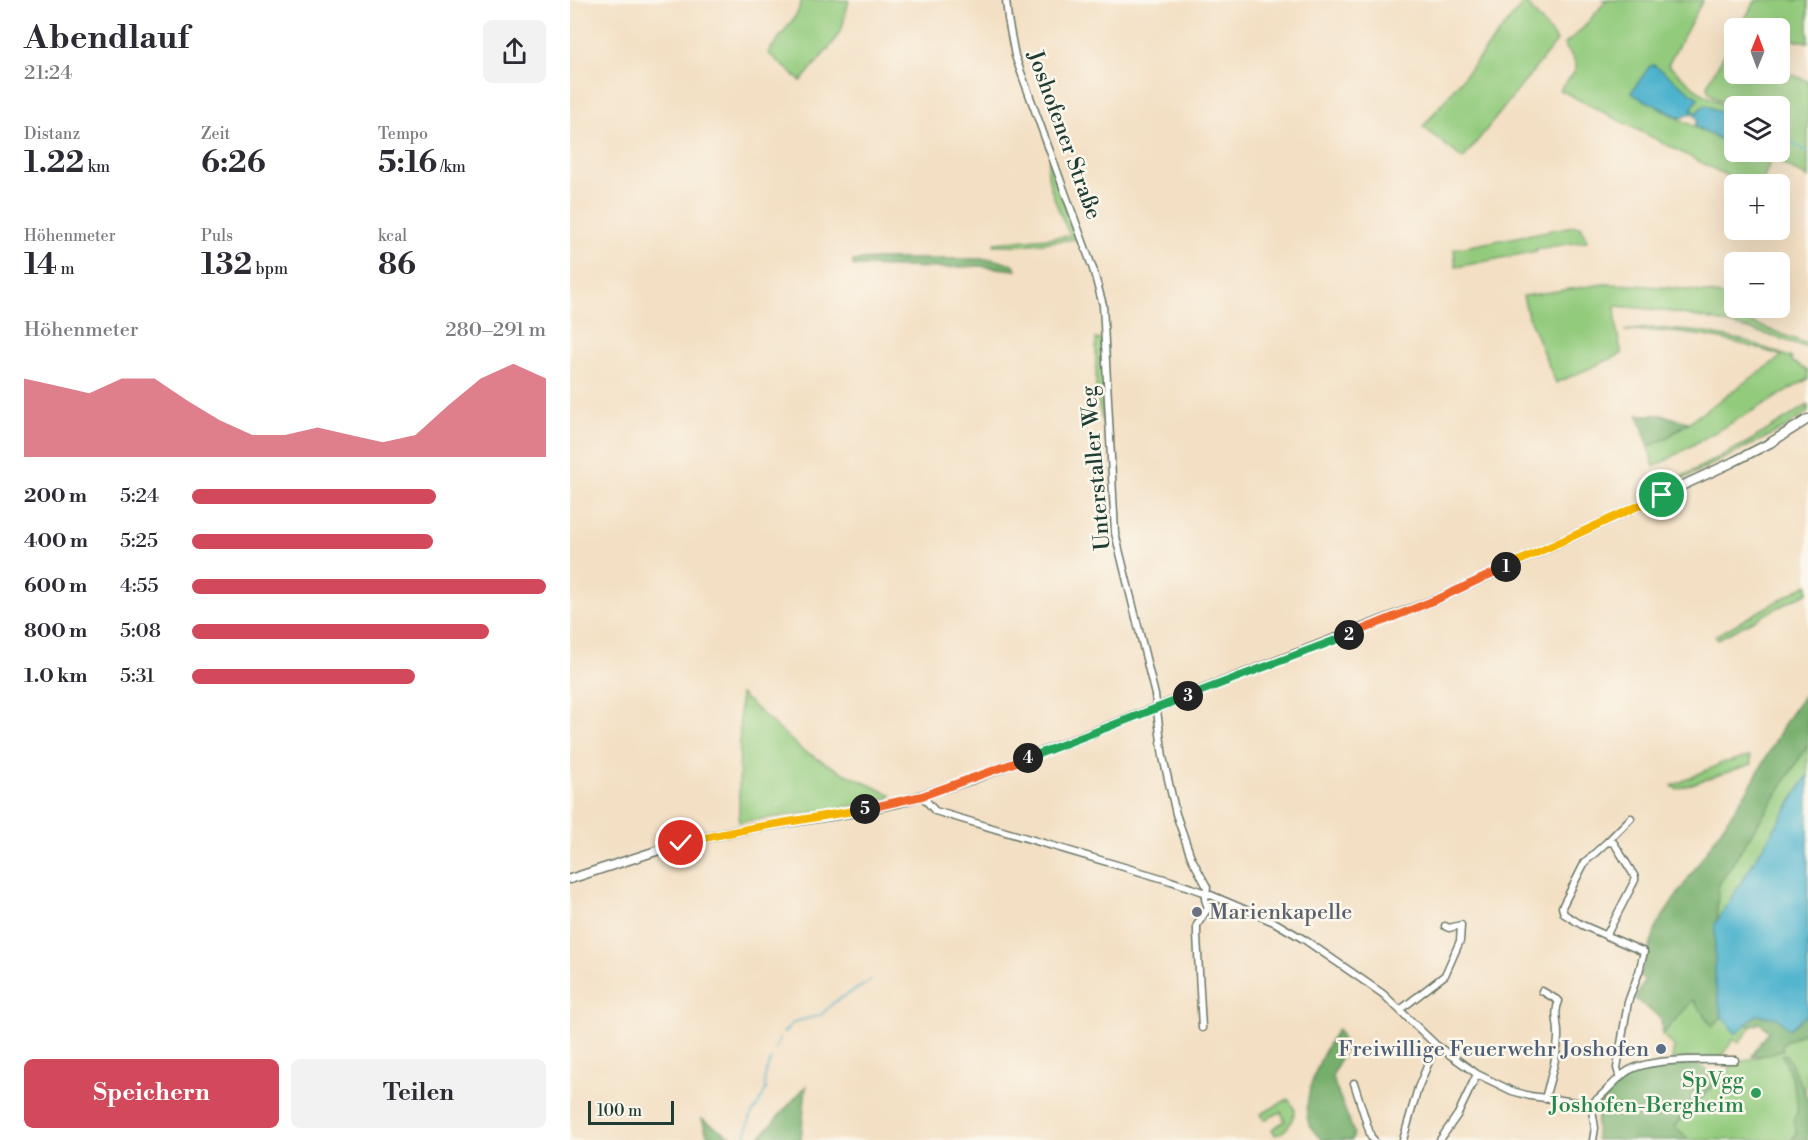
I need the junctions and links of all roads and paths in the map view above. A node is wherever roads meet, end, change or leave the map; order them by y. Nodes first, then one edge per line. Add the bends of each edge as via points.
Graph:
1 (1006, 0) edge
2 (1096, 280) joint
3 (1808, 419) edge
4 (1157, 708) junction
5 (922, 796) junction
6 (1631, 818) dead end
7 (1606, 842) junction
8 (570, 879) edge
9 (1206, 893) junction
10 (1232, 904) junction
11 (1208, 908) junction
12 (1445, 926) dead end
13 (1606, 936) junction
14 (1542, 991) dead end
15 (1400, 1010) junction
16 (1202, 1029) dead end
17 (1436, 1045) junction
18 (1735, 1060) dead end
19 (1477, 1074) junction
20 (1619, 1075) junction
21 (1354, 1083) dead end
22 (1545, 1099) junction
23 (1591, 1104) junction
24 (1374, 1140) edge
25 (1403, 1140) edge
26 (1440, 1140) edge
27 (1593, 1140) edge

1 - 2 street, Joshofener Straße via 1015,56
2 - 4 street, Unterstaller Weg via 1103,305 1115,533
3 - 4 main road via 1731,463 1440,598
4 - 5 main road
4 - 9 street, Unterstaller Weg via 1176,814 1191,857 1207,887
5 - 8 main road via 681,843
5 - 9 street via 935,811
6 - 7 street
7 - 13 street via 1614,843 1635,880
7 - 13 street via 1586,862 1562,907 1564,914
9 - 10 street
9 - 11 street, Unterstaller Weg
10 - 11 street via 1216,910
10 - 15 street via 1284,928 1352,972
11 - 16 street, Unterstaller Weg via 1200,919 1197,934
12 - 15 street via 1461,925 1460,941 1445,975
13 - 20 street via 1644,954 1628,1002
14 - 22 street via 1559,1001 1555,1012 1559,1037
15 - 17 street
17 - 19 street
17 - 25 street
18 - 20 street via 1667,1062 1638,1066
19 - 22 street via 1512,1091
19 - 26 street
20 - 23 street via 1605,1094
21 - 24 street
22 - 23 street
23 - 27 street

